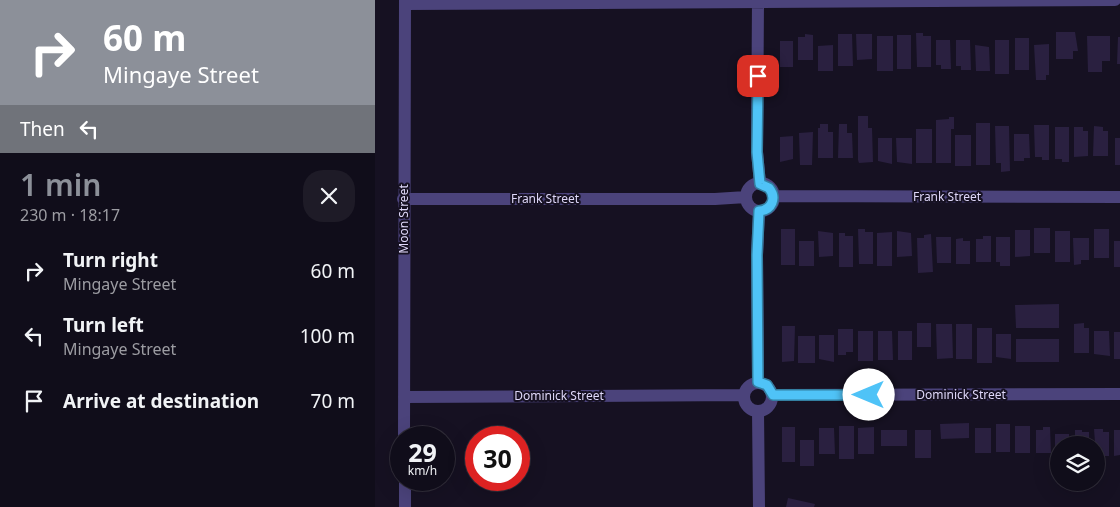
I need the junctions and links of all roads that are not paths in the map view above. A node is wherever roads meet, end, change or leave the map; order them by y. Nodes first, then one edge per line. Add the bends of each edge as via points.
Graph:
1 (759, 0) edge
2 (1115, 0) edge
3 (405, 2) edge
4 (760, 184) junction
5 (774, 196) junction
6 (746, 197) junction
7 (1120, 197) edge
8 (403, 200) junction
9 (759, 211) junction
10 (758, 382) junction
11 (1120, 394) edge
12 (744, 395) junction
13 (773, 395) junction
14 (404, 397) junction
15 (758, 411) junction
16 (405, 426) edge
17 (405, 491) edge
18 (405, 507) edge
19 (759, 507) edge

1 - 2 street
1 - 3 street
1 - 4 street via 757,152
3 - 8 street, Moon Street
4 - 5 street via 769,188
4 - 6 street via 750,187
5 - 7 street, Frank Street
5 - 9 street via 768,208
6 - 8 street, Frank Street
6 - 9 street via 749,207
8 - 14 street, Moon Street
9 - 10 street
10 - 12 street via 748,387
10 - 13 street via 767,385
11 - 13 street, Dominick Street
12 - 14 street, Dominick Street
12 - 15 street via 747,406
13 - 15 street via 769,406
14 - 16 street, Moon Street
15 - 19 street
17 - 18 street

